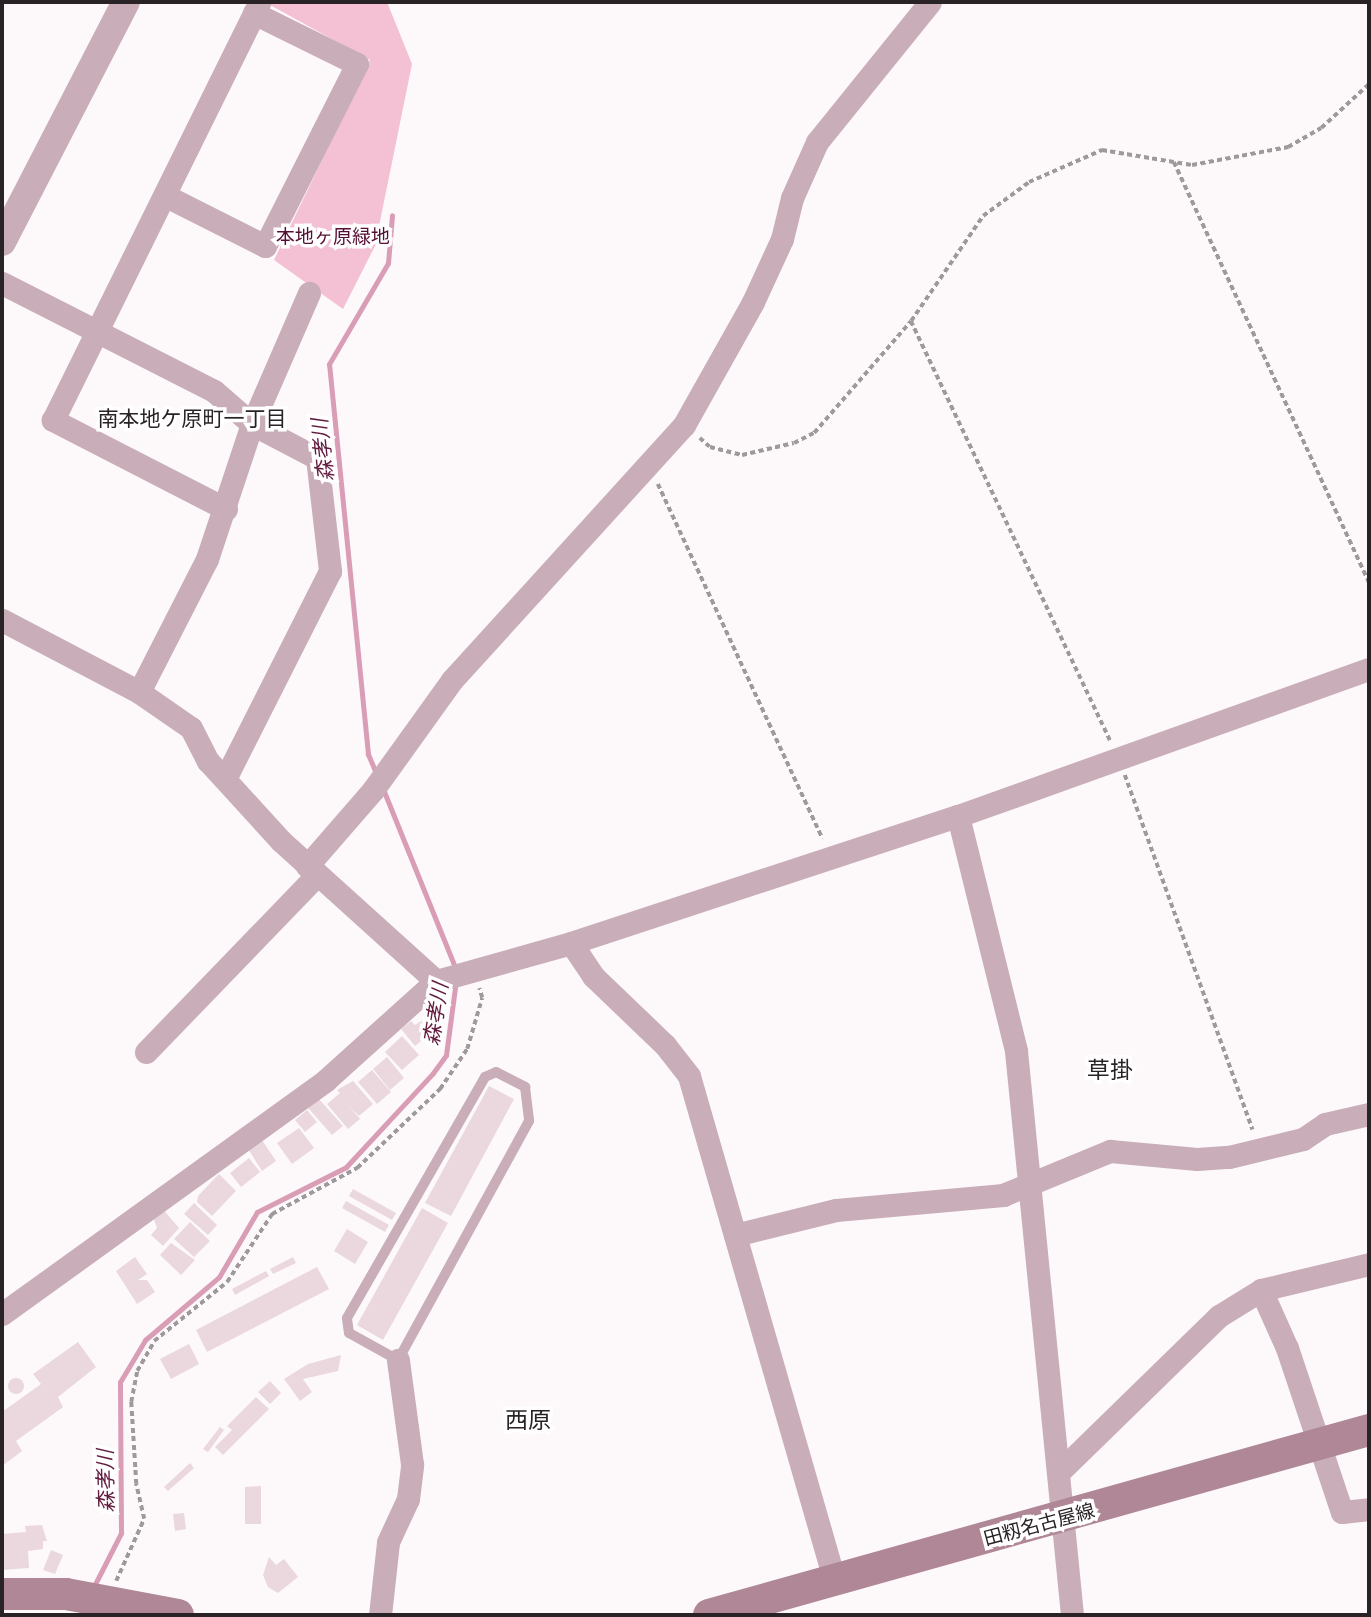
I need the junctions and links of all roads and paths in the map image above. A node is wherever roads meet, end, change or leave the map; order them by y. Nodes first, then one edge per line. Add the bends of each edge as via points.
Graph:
1 (126, 2) edge
2 (929, 2) edge
3 (257, 7) edge
4 (1369, 84) edge
5 (1174, 162) junction
6 (166, 196) junction
7 (2, 242) edge
8 (2, 283) edge
9 (309, 293) dead end
10 (911, 321) junction
11 (99, 332) junction
12 (252, 424) junction
13 (684, 425) junction
14 (649, 465) junction
15 (226, 509) junction
16 (1369, 582) edge
17 (2, 620) edge
18 (1369, 669) edge
19 (139, 692) junction
20 (1119, 758) junction
21 (225, 779) junction
22 (958, 816) junction
23 (831, 857) junction
24 (312, 871) junction
25 (571, 943) junction
26 (474, 970) junction
27 (440, 980) junction
28 (146, 1052) dead end
29 (1369, 1114) edge
30 (1261, 1149) junction
31 (1028, 1187) junction
32 (735, 1235) junction
33 (1369, 1264) edge
34 (1261, 1290) junction
35 (2, 1314) edge
36 (398, 1360) junction
37 (1369, 1430) edge
38 (1317, 1445) junction
39 (1060, 1471) junction
40 (1369, 1509) edge
41 (1065, 1518) junction
42 (835, 1582) junction
43 (2, 1594) edge
44 (105, 1601) junction
45 (718, 1614) edge
46 (178, 1615) edge
47 (380, 1615) edge
48 (1072, 1615) edge

1 - 7 street
2 - 13 street via 817,142 758,290
3 - 6 street
3 - 6 street via 357,64 265,246
4 - 5 path via 1321,128 1288,147 1192,165
5 - 10 path via 1102,150 1029,182 983,216
5 - 16 path
6 - 11 street
8 - 11 street
9 - 12 street
10 - 13 path via 827,420 794,443 760,453 728,453 710,447
10 - 20 path
11 - 12 street via 214,391
11 - 15 street via 54,420
12 - 15 street
12 - 21 street via 317,458 330,571
13 - 14 street
14 - 23 path
14 - 24 street via 452,680
15 - 19 street via 207,559
17 - 19 street
18 - 20 street
19 - 21 street via 191,728
20 - 22 street
20 - 30 path
21 - 24 street
22 - 23 street
22 - 31 street via 1016,1051
23 - 25 street
24 - 27 street
24 - 28 street
25 - 26 street
25 - 32 street via 593,976 665,1045 689,1076
26 - 27 street
26 - 44 path via 482,998 467,1049 440,1088 357,1168 272,1214 227,1282 154,1341 137,1371 131,1402 136,1484 144,1519
27 - 35 street via 326,1080
29 - 30 street via 1325,1124 1303,1139
30 - 31 street via 1197,1160 1110,1151
31 - 32 street via 1003,1195 836,1210
31 - 39 street
32 - 42 street
33 - 34 street
34 - 38 street via 1287,1348
34 - 39 street via 1194,1339
36 - 36 lane via 529,1121 524,1087 496,1072 485,1077 347,1318 349,1333
36 - 47 street via 412,1464 408,1499 387,1542
37 - 38 main road, 田籾名古屋線
38 - 40 street via 1342,1512
38 - 41 main road, 田籾名古屋線
39 - 41 street
41 - 42 main road, 田籾名古屋線 via 915,1555
41 - 48 street
42 - 45 main road, 田籾名古屋線
43 - 44 main road via 66,1594
44 - 46 main road

